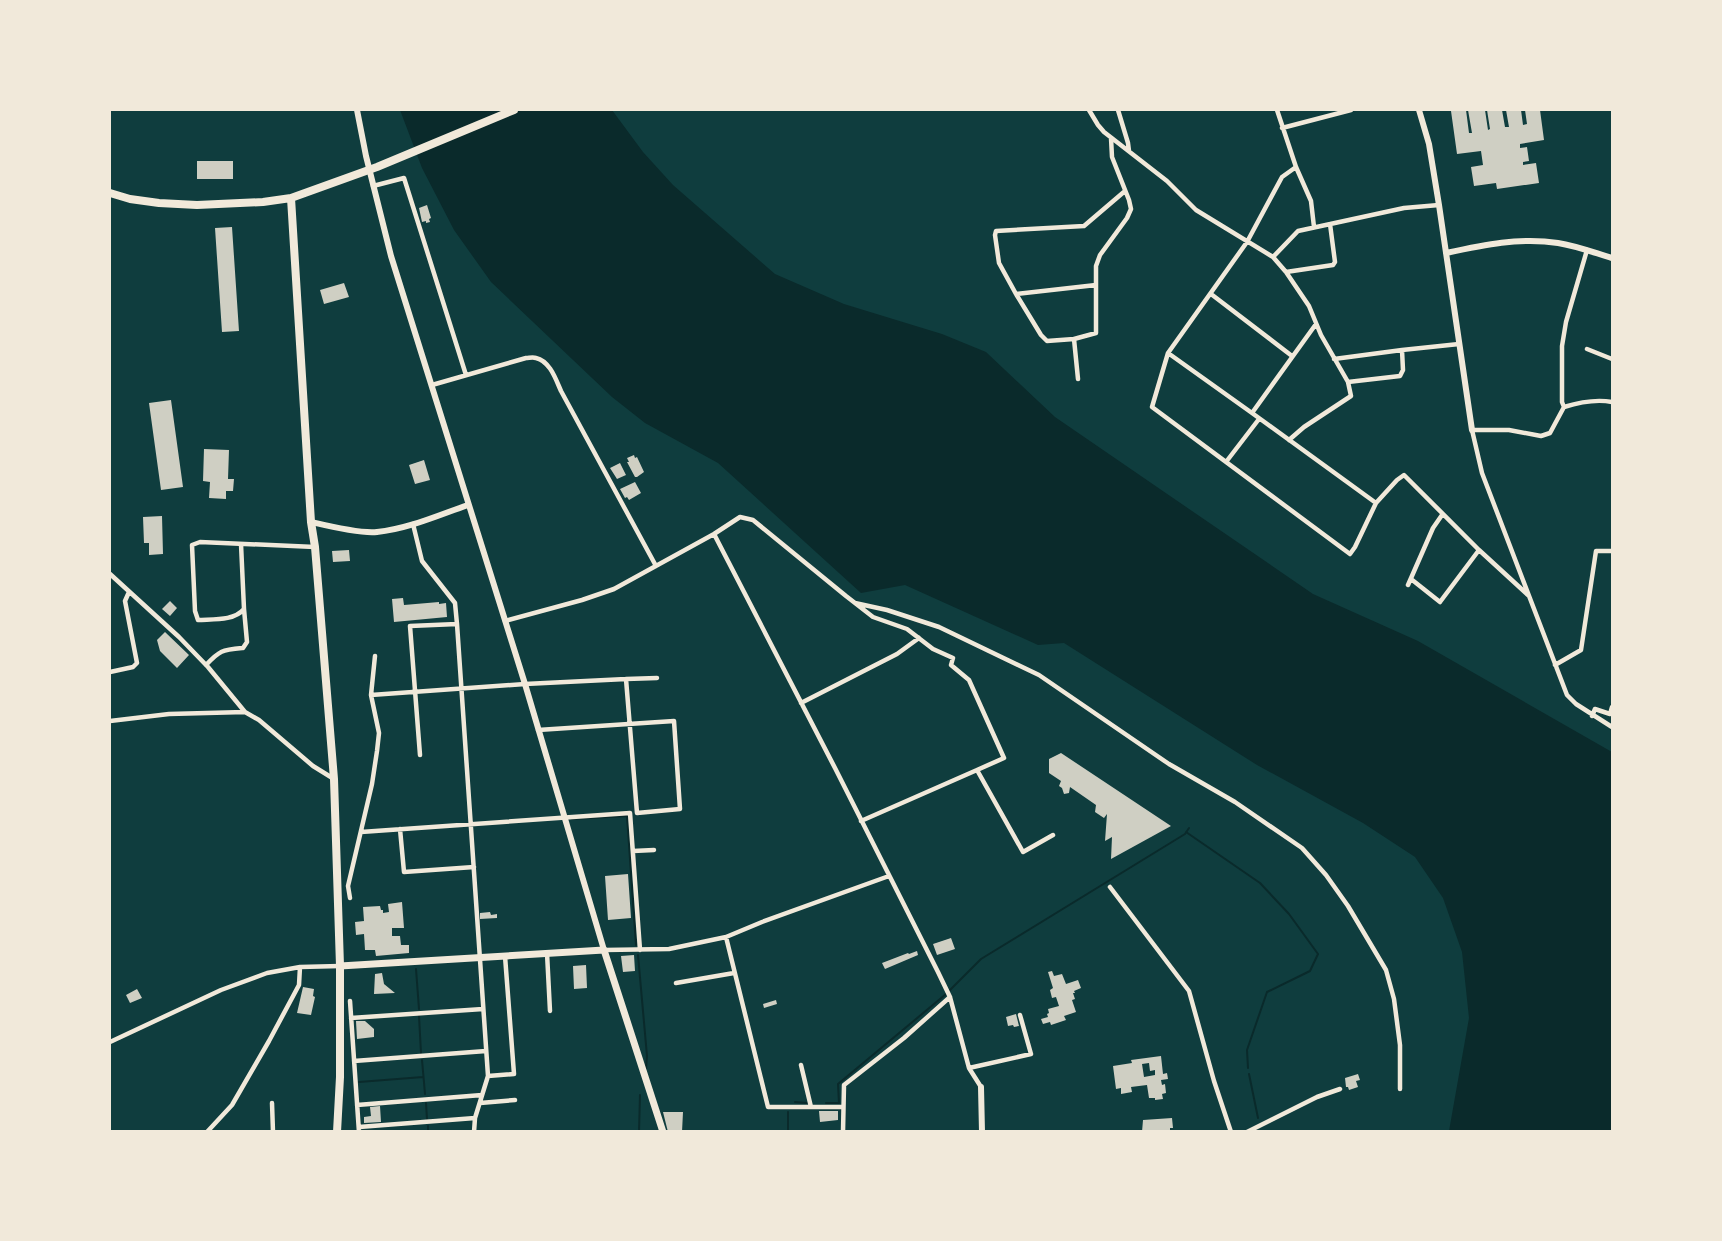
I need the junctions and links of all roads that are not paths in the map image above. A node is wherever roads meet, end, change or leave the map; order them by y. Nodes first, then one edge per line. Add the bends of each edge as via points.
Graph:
1 (357, 110) edge
2 (514, 110) edge
3 (1089, 110) edge
4 (1118, 110) edge
5 (1277, 110) edge
6 (1351, 110) edge
7 (1419, 110) edge
8 (1282, 128) junction
9 (1111, 138) junction
10 (1129, 152) junction
11 (1296, 166) junction
12 (373, 186) junction
13 (1125, 191) junction
14 (110, 193) edge
15 (291, 198) junction
16 (1439, 205) junction
17 (1330, 224) junction
18 (1314, 227) junction
19 (1247, 242) junction
20 (1587, 250) junction
21 (1446, 253) junction
22 (1273, 257) junction
23 (1612, 258) edge
24 (1286, 272) junction
25 (1096, 285) junction
26 (1016, 294) junction
27 (1211, 294) junction
28 (1316, 324) junction
29 (1074, 339) junction
30 (1459, 344) junction
31 (1587, 349) dead end
32 (1402, 350) junction
33 (1167, 353) junction
34 (1293, 356) junction
35 (1335, 359) junction
36 (1612, 359) edge
37 (466, 375) junction
38 (1078, 379) dead end
39 (1348, 382) junction
40 (432, 385) junction
41 (1612, 402) edge
42 (1564, 407) junction
43 (1252, 413) junction
44 (1259, 419) junction
45 (1472, 430) junction
46 (1289, 440) junction
47 (1226, 462) junction
48 (1376, 503) junction
49 (468, 505) junction
50 (1442, 515) junction
51 (311, 522) junction
52 (413, 524) junction
53 (714, 534) junction
54 (241, 544) junction
55 (315, 547) junction
56 (1479, 550) junction
57 (1612, 551) edge
58 (656, 566) junction
59 (110, 574) edge
60 (1411, 579) junction
61 (1408, 585) dead end
62 (129, 592) junction
63 (1530, 597) junction
64 (855, 603) junction
65 (244, 609) junction
66 (505, 621) junction
67 (458, 624) junction
68 (919, 638) junction
69 (375, 656) dead end
70 (206, 665) junction
71 (1555, 665) junction
72 (110, 672) edge
73 (657, 678) dead end
74 (626, 679) junction
75 (525, 684) junction
76 (461, 688) junction
77 (415, 691) junction
78 (371, 695) junction
79 (801, 703) junction
80 (1612, 708) edge
81 (245, 712) junction
82 (1592, 716) junction
83 (110, 721) edge
84 (629, 724) junction
85 (1612, 727) edge
86 (538, 730) junction
87 (420, 755) dead end
88 (977, 770) junction
89 (334, 779) junction
90 (564, 816) junction
91 (861, 821) junction
92 (471, 824) junction
93 (400, 829) junction
94 (361, 831) junction
95 (1053, 835) dead end
96 (654, 850) dead end
97 (633, 851) junction
98 (474, 867) junction
99 (889, 876) junction
100 (1110, 887) dead end
101 (350, 898) dead end
102 (726, 937) junction
103 (604, 950) junction
104 (640, 950) junction
105 (547, 953) junction
106 (505, 956) junction
107 (479, 958) junction
108 (339, 966) junction
109 (300, 967) junction
110 (734, 973) junction
111 (676, 983) dead end
112 (950, 997) junction
113 (350, 1001) dead end
114 (483, 1009) junction
115 (550, 1011) dead end
116 (1020, 1015) dead end
117 (351, 1018) junction
118 (110, 1042) edge
119 (486, 1051) junction
120 (354, 1061) junction
121 (801, 1065) dead end
122 (969, 1068) junction
123 (488, 1076) junction
124 (981, 1087) joint
125 (1340, 1089) dead end
126 (1400, 1089) dead end
127 (482, 1095) junction
128 (516, 1100) dead end
129 (272, 1103) dead end
130 (480, 1103) junction
131 (357, 1105) junction
132 (811, 1107) junction
133 (843, 1107) junction
134 (475, 1118) junction
135 (359, 1129) edge
136 (207, 1131) edge
137 (273, 1131) edge
138 (337, 1131) edge
139 (474, 1131) edge
140 (663, 1131) edge
141 (843, 1131) edge
142 (982, 1131) edge
143 (1231, 1131) edge
144 (1247, 1131) edge

1 - 12 street
2 - 15 highway
3 - 9 street
4 - 10 street
5 - 8 street
6 - 8 street
7 - 16 street
8 - 11 street
9 - 10 street
9 - 13 street via 1112,157
10 - 19 street via 1196,210
11 - 18 street via 1311,201
11 - 19 street via 1282,177
12 - 37 street via 404,178
12 - 40 street
13 - 25 street via 1131,209 1100,255
13 - 26 street via 1084,226 996,231 999,263
14 - 15 highway via 197,206
15 - 51 highway
16 - 17 street via 1404,208
16 - 21 street
17 - 18 street
17 - 24 street via 1335,262
18 - 22 street via 1299,231
19 - 22 street
19 - 27 street
20 - 21 street via 1559,243 1517,241
20 - 23 street
20 - 42 street via 1562,346
21 - 30 street
22 - 24 street
24 - 28 street
25 - 26 street
25 - 29 street via 1096,333
26 - 29 street via 1047,341
27 - 33 street
27 - 34 street
28 - 34 street
28 - 35 street
29 - 38 street
30 - 32 street
30 - 45 street
31 - 36 street
32 - 35 street
32 - 39 street via 1400,376
33 - 43 street
33 - 47 street via 1152,407
34 - 43 street
35 - 39 street
37 - 40 street
37 - 58 street via 526,358 544,363
39 - 46 street via 1349,399
40 - 49 street
41 - 42 street via 1600,400
42 - 45 street via 1550,433 1541,436 1509,430
43 - 44 street
44 - 46 street
44 - 47 street
45 - 63 street via 1482,473
46 - 48 street
47 - 48 street via 1350,554
48 - 50 street via 1404,475
49 - 52 street
49 - 66 street
50 - 56 street
50 - 60 street
51 - 52 street via 375,533
51 - 55 highway
52 - 67 street via 422,561 455,603
53 - 58 street
53 - 64 street via 740,517 753,520
53 - 79 street
54 - 55 street
54 - 65 street
54 - 65 street via 192,545 195,612 198,620 222,619
55 - 89 highway
56 - 60 street via 1440,602
56 - 63 street
57 - 71 street via 1596,551 1581,650
58 - 66 street via 582,600
59 - 62 street
60 - 61 street
62 - 70 street
62 - 72 street via 125,601 137,663
63 - 71 street
64 - 68 street via 873,617 907,629
64 - 126 street via 939,627 1039,675 1302,848 1348,906 1386,970 1400,1045
65 - 70 street via 247,642 243,648 223,650
66 - 75 street
67 - 76 street
67 - 77 street via 410,626
68 - 79 street via 897,654
68 - 88 street via 952,658 951,664 969,680 991,727 1004,758
69 - 78 street
70 - 81 street
71 - 82 street via 1567,695
73 - 74 street
74 - 75 street
74 - 84 street
75 - 76 street
75 - 86 street
76 - 77 street
76 - 92 street
77 - 78 street
77 - 87 street
78 - 94 street via 379,733
79 - 91 street
80 - 82 street via 1610,714 1595,709
81 - 83 street via 169,714
81 - 89 street
82 - 85 street
84 - 84 street via 674,721 680,809 637,813
84 - 86 street
86 - 90 street
88 - 91 street
88 - 95 street via 1023,852
89 - 108 highway
90 - 92 street
90 - 97 street via 630,813
90 - 103 street
91 - 99 street
92 - 93 street
92 - 98 street
93 - 94 street
93 - 98 street via 404,872
94 - 101 street via 348,886
96 - 97 street
97 - 104 street
98 - 107 street
99 - 102 street
99 - 112 street
100 - 143 street via 1189,991
102 - 104 street via 684,947
102 - 110 street
103 - 104 street
103 - 105 main road
103 - 140 main road
105 - 106 main road
105 - 115 street
106 - 107 main road
106 - 123 street via 513,1074
107 - 108 main road
107 - 114 street
108 - 109 street
108 - 138 highway
109 - 118 street via 267,973 221,990
109 - 136 street via 299,985 269,1041 232,1105
110 - 111 street
110 - 132 street via 768,1107
112 - 122 street
112 - 133 street via 844,1085
113 - 117 street
114 - 117 street
114 - 119 street
116 - 122 street via 1031,1054
117 - 120 street
119 - 120 street
119 - 123 street
120 - 131 street
121 - 132 street
122 - 124 street
123 - 127 street
124 - 142 street
125 - 144 street
127 - 130 street
127 - 131 street
128 - 130 street
129 - 137 street
130 - 134 street
131 - 135 street
132 - 133 street
133 - 141 street
134 - 135 street
134 - 139 street

